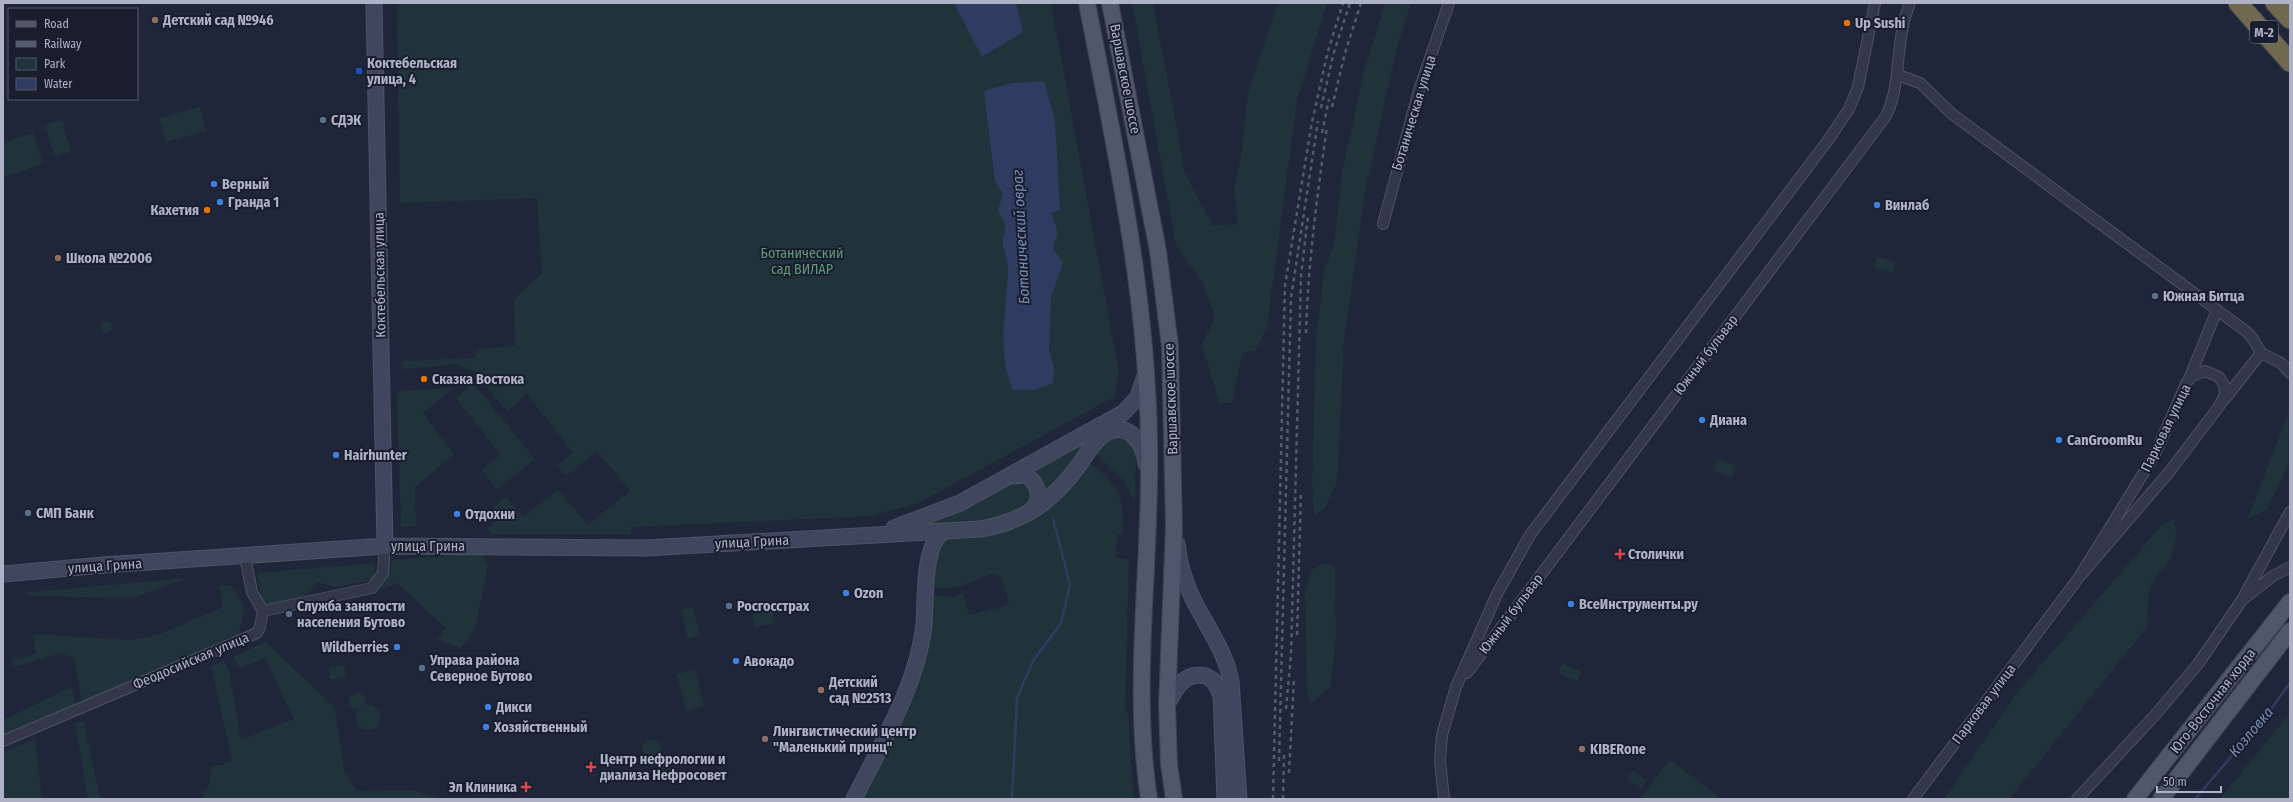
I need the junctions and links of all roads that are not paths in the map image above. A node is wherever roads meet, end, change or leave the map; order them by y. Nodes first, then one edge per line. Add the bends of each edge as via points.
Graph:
1 (374, 3) edge
2 (1087, 3) edge
3 (1110, 3) edge
4 (1449, 3) edge
5 (1875, 3) edge
6 (1910, 3) edge
7 (2238, 3) edge
8 (2276, 3) edge
9 (2290, 19) edge
10 (2290, 62) edge
11 (1898, 75) junction
12 (1383, 224) dead end
13 (2217, 310) junction
14 (1145, 352) junction
15 (2261, 353) junction
16 (2290, 373) edge
17 (2187, 382) junction
18 (2220, 405) junction
19 (1011, 476) junction
20 (1148, 501) junction
21 (2290, 512) edge
22 (1022, 517) junction
23 (1174, 527) junction
24 (902, 530) junction
25 (945, 531) junction
26 (924, 532) junction
27 (385, 546) junction
28 (245, 556) junction
29 (930, 558) junction
30 (2290, 567) edge
31 (3, 574) edge
32 (2080, 576) junction
33 (2242, 600) junction
34 (2290, 602) edge
35 (263, 611) junction
36 (2290, 631) edge
37 (1456, 687) junction
38 (1167, 705) junction
39 (3, 741) edge
40 (1148, 796) edge
41 (1915, 796) edge
42 (854, 799) edge
43 (1174, 799) edge
44 (1225, 799) edge
45 (1239, 799) edge
46 (1444, 799) edge
47 (1904, 799) edge
48 (2077, 799) edge
49 (2135, 799) edge
50 (2161, 799) edge

1 - 27 street, Коктебельская улица
2 - 14 main road, Варшавское шоссе via 1128,214
3 - 23 main road, Варшавское шоссе via 1162,280 1171,377
4 - 12 street, Ботаническая улица via 1419,90
5 - 37 street, Южный бульвар via 1858,87 1849,109 1824,146 1530,535 1497,594
6 - 11 street, Южный бульвар via 1903,27
7 - 10 highway, М-2
8 - 9 highway, М-2
11 - 13 street via 1925,86 1952,114
11 - 37 street, Южный бульвар via 1886,116
13 - 15 street via 2247,332
13 - 17 street
14 - 19 street, улица Грина via 1142,390 1129,408
14 - 20 main road, Варшавское шоссе via 1150,442
15 - 16 street via 2281,364
15 - 18 street
17 - 18 street, Парковая улица via 2192,376 2205,371 2219,377 2224,385 2225,394
17 - 32 street, Парковая улица via 2154,456
18 - 32 street, Парковая улица via 2170,471
19 - 22 street via 1025,475 1034,482 1039,491 1035,507
19 - 24 street, улица Грина
20 - 22 street via 1145,454 1142,446 1131,433 1116,430 1105,433 1098,439 1058,492 1036,510
20 - 40 main road, Варшавское шоссе via 1141,712 1143,762
21 - 33 street
22 - 25 street, улица Грина via 996,527
23 - 38 main road, Варшавское шоссе
23 - 45 street via 1178,554 1188,587 1228,666
24 - 26 street, улица Грина
24 - 27 street, улица Грина via 855,538 646,548
24 - 29 street via 919,543
25 - 26 street, улица Грина
25 - 29 street via 938,536
26 - 29 street
27 - 28 street, улица Грина
27 - 35 street via 383,573 372,588
28 - 31 street, улица Грина
28 - 35 street via 252,592
29 - 42 street via 924,626 915,667 888,731
30 - 33 street via 2273,576
32 - 41 street, Парковая улица
33 - 48 street via 2198,664 2156,714
34 - 49 main road, Юго-Восточная хорда
35 - 39 street, Феодосийская улица via 257,633
36 - 50 main road, Юго-Восточная хорда
37 - 46 street, Южный бульвар via 1442,735 1440,761
38 - 43 main road, Варшавское шоссе via 1169,764
38 - 44 street via 1178,685 1191,676 1206,676 1217,686 1222,704
41 - 47 street, Парковая улица

